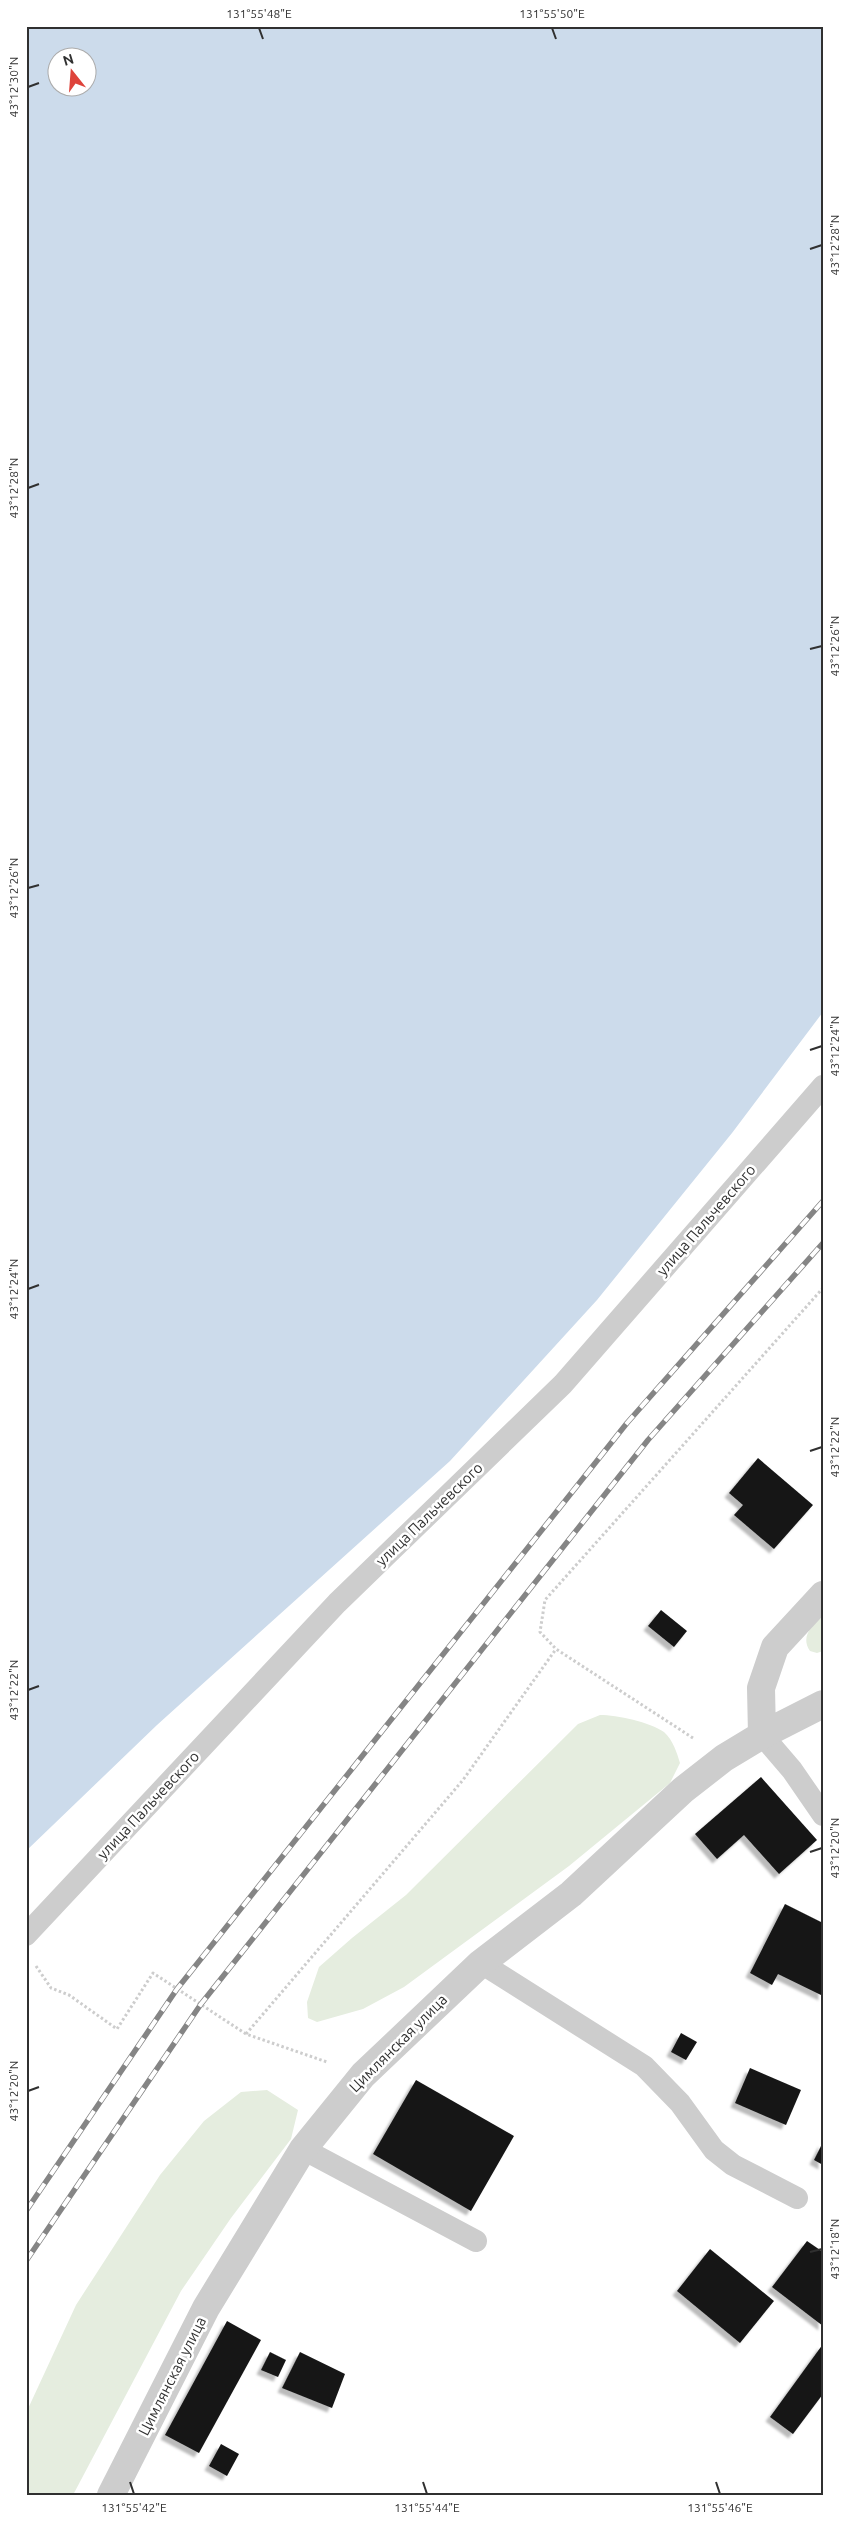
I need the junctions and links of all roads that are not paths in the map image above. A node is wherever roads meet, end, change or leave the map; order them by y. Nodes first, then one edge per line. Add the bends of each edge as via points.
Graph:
1 (823, 1086) edge
2 (823, 1595) edge
3 (823, 1704) edge
4 (762, 1735) junction
5 (823, 1815) edge
6 (26, 1935) edge
7 (481, 1962) junction
8 (304, 2149) junction
9 (797, 2198) dead end
10 (476, 2241) dead end
11 (111, 2495) edge

1 - 6 lane, улица Пальчевского via 563,1384 337,1603
2 - 4 street via 776,1647 761,1688
3 - 4 street, Цимлянская улица
4 - 5 lane via 792,1770
4 - 7 street, Цимлянская улица via 724,1758 682,1790 571,1894
7 - 8 street, Цимлянская улица via 363,2075
7 - 9 lane via 644,2066 680,2103 714,2150 733,2165
8 - 10 lane
8 - 11 street, Цимлянская улица via 206,2308

